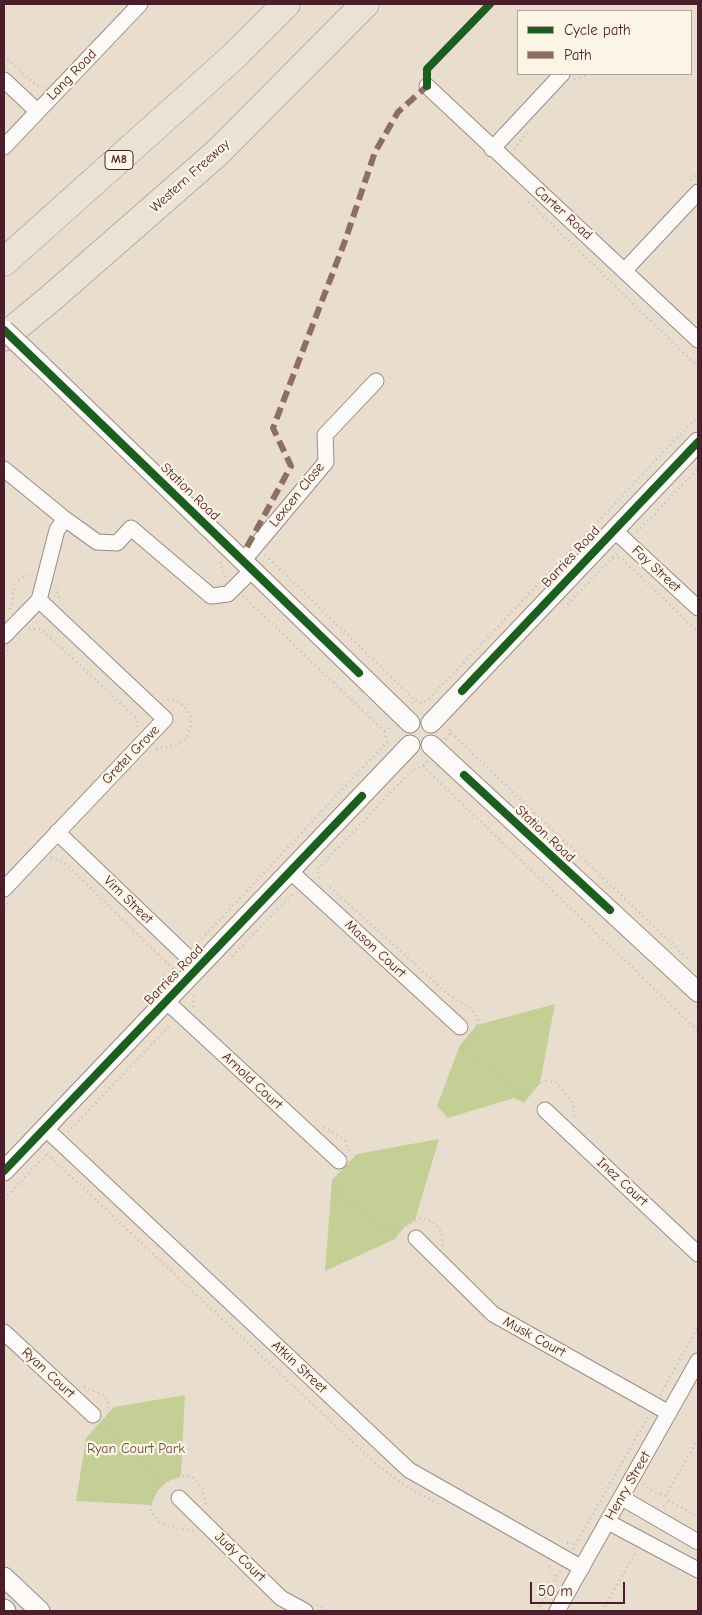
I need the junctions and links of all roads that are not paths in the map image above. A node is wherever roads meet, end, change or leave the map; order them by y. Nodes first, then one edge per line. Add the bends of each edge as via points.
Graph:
1 (140, 4) edge
2 (286, 4) edge
3 (365, 4) edge
4 (561, 75) edge
5 (4, 80) edge
6 (427, 86) dead end
7 (37, 112) junction
8 (4, 147) edge
9 (492, 149) junction
10 (698, 192) edge
11 (4, 262) edge
12 (625, 270) junction
13 (4, 330) edge
14 (4, 337) edge
15 (698, 340) edge
16 (376, 381) dead end
17 (698, 442) edge
18 (4, 469) edge
19 (65, 519) junction
20 (621, 536) junction
21 (248, 565) junction
22 (39, 600) junction
23 (698, 608) edge
24 (10, 639) edge
25 (406, 719) junction
26 (431, 723) junction
27 (410, 745) junction
28 (431, 745) junction
29 (57, 832) junction
30 (297, 877) junction
31 (4, 889) edge
32 (192, 961) junction
33 (698, 992) edge
34 (166, 1001) junction
35 (460, 1027) dead end
36 (545, 1110) dead end
37 (45, 1128) junction
38 (345, 1164) road end
39 (4, 1171) edge
40 (416, 1238) dead end
41 (698, 1254) edge
42 (4, 1332) edge
43 (698, 1361) edge
44 (669, 1414) junction
45 (93, 1415) dead end
46 (179, 1498) dead end
47 (622, 1498) junction
48 (608, 1522) junction
49 (698, 1542) edge
50 (582, 1568) junction
51 (698, 1570) edge
52 (4, 1577) edge
53 (308, 1607) edge
54 (40, 1611) edge
55 (557, 1611) edge

1 - 7 street, Lang Road
2 - 11 highway, M8 via 233,57
3 - 14 highway, Western Freeway via 217,153
4 - 9 street
5 - 7 street
6 - 9 street, Carter Road
7 - 8 street, Lang Road
9 - 12 street, Carter Road
10 - 12 street
12 - 15 street, Carter Road
13 - 21 street, Station Road, bridge
16 - 21 street, Lexcen Close via 325,435 326,462
17 - 20 street, Barries Road
18 - 19 street
19 - 21 street, Lexcen Close via 97,542 117,543 132,528 211,596 228,594
19 - 22 street via 57,530
20 - 23 street, Fay Street
20 - 26 street, Barries Road
21 - 25 street, Station Road
22 - 24 street
22 - 29 street, Gretel Grove via 165,720
25 - 26 street via 421,718
25 - 27 street via 405,734
26 - 28 street via 436,732
27 - 28 street via 422,749
27 - 30 street, Barries Road
28 - 33 street, Station Road
29 - 31 street, Gretel Grove
29 - 32 street, Vim Street
30 - 32 street, Barries Road
30 - 35 street, Mason Court
32 - 34 street, Barries Road
34 - 37 street, Barries Road
34 - 38 street, Arnold Court via 187,1011
36 - 41 street, Inez Court
37 - 39 street, Barries Road
37 - 50 street, Atkin Street via 408,1470
40 - 44 street, Musk Court via 493,1314
42 - 45 street, Ryan Court
43 - 44 street, Henry Street
44 - 47 street, Henry Street
46 - 53 street, Judy Court via 281,1598
47 - 48 street, Henry Street
47 - 49 street
48 - 50 street, Henry Street
48 - 51 street
50 - 55 street, Henry Street
52 - 54 street

